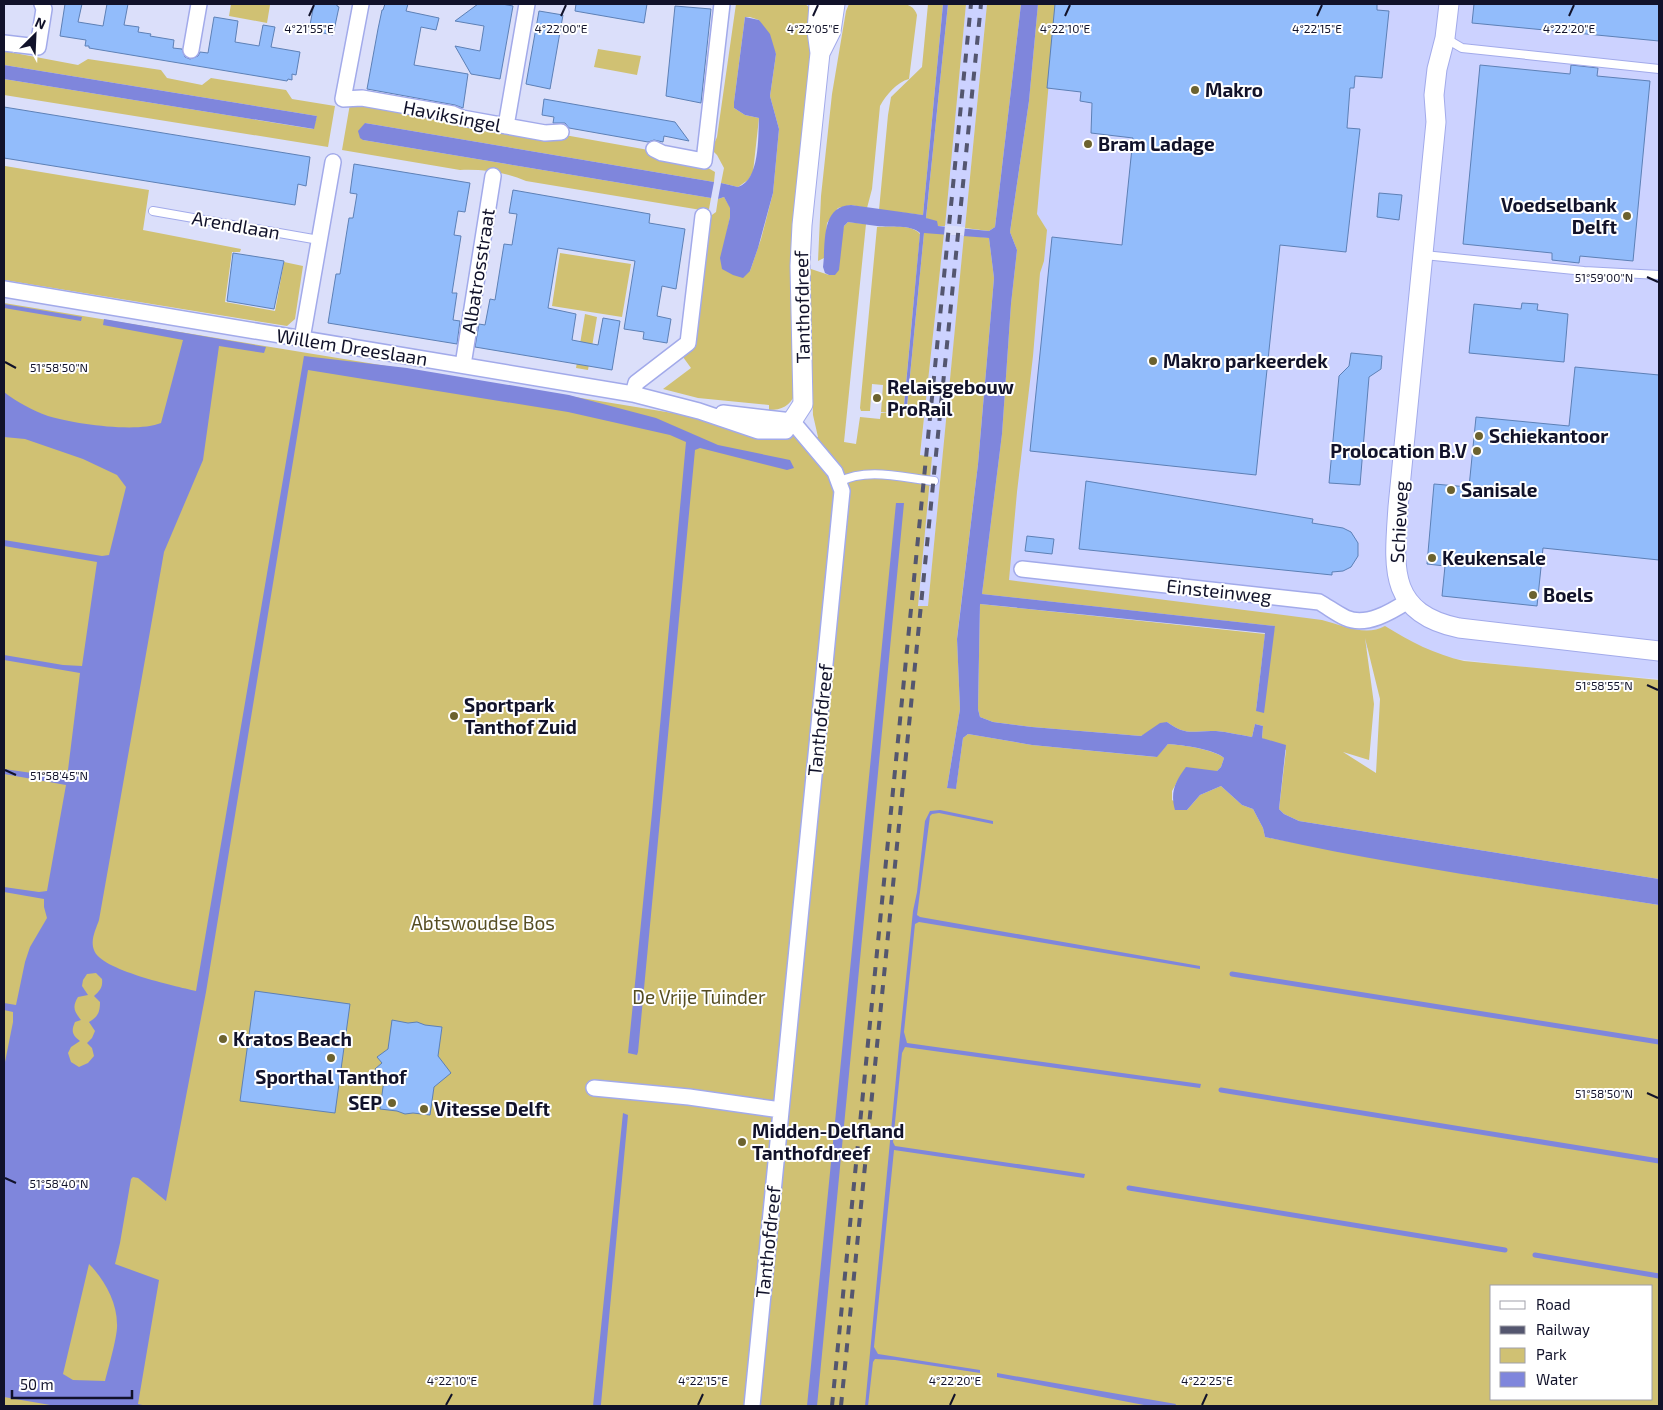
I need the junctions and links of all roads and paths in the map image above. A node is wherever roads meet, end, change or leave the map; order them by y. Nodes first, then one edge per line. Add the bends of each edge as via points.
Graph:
1 (42, 4) edge
2 (199, 4) edge
3 (361, 4) edge
4 (527, 4) edge
5 (722, 4) edge
6 (819, 4) edge
7 (835, 4) edge
8 (1449, 4) edge
9 (1446, 38) junction
10 (4, 43) edge
11 (191, 50) dead end
12 (820, 53) junction
13 (1659, 70) edge
14 (506, 126) junction
15 (561, 132) dead end
16 (654, 149) dead end
17 (333, 162) dead end
18 (493, 176) dead end
19 (153, 211) dead end
20 (702, 216) dead end
21 (319, 240) junction
22 (1422, 255) junction
23 (1659, 275) edge
24 (4, 289) edge
25 (302, 338) junction
26 (462, 365) junction
27 (633, 394) junction
28 (792, 421) junction
29 (934, 481) dead end
30 (839, 482) junction
31 (1022, 569) dead end
32 (1408, 601) junction
33 (1659, 651) edge
34 (594, 1088) dead end
35 (781, 1110) junction
36 (752, 1406) edge

1 - 10 street via 38,47
2 - 11 street
3 - 14 street, Haviksingel via 343,99 362,98
4 - 14 street
5 - 16 street via 704,161
6 - 12 street, Tanthofdreef via 817,31
7 - 12 street, Tanthofdreef via 831,31
8 - 9 street, Schieweg
9 - 13 lane via 1462,48
9 - 22 street, Schieweg via 1434,95 1436,122
12 - 28 street, Tanthofdreef via 800,266 804,404
14 - 15 street, Haviksingel via 545,133
17 - 21 street
18 - 26 street, Albatrosstraat
19 - 21 lane, Arendlaan
20 - 27 street via 688,344 636,382
21 - 25 street
22 - 23 lane
22 - 32 street, Schieweg via 1396,545 1400,588
24 - 25 street, Willem Dreeslaan
25 - 26 street, Willem Dreeslaan
26 - 27 street, Willem Dreeslaan
27 - 28 street, Willem Dreeslaan via 758,431 786,431
28 - 30 street
29 - 30 lane via 862,474
30 - 35 street, Tanthofdreef via 842,491
31 - 32 street, Einsteinweg via 1319,602 1347,619 1360,622 1393,611
32 - 33 street, Schieweg via 1426,617 1459,628
34 - 35 street
35 - 36 street, Tanthofdreef

